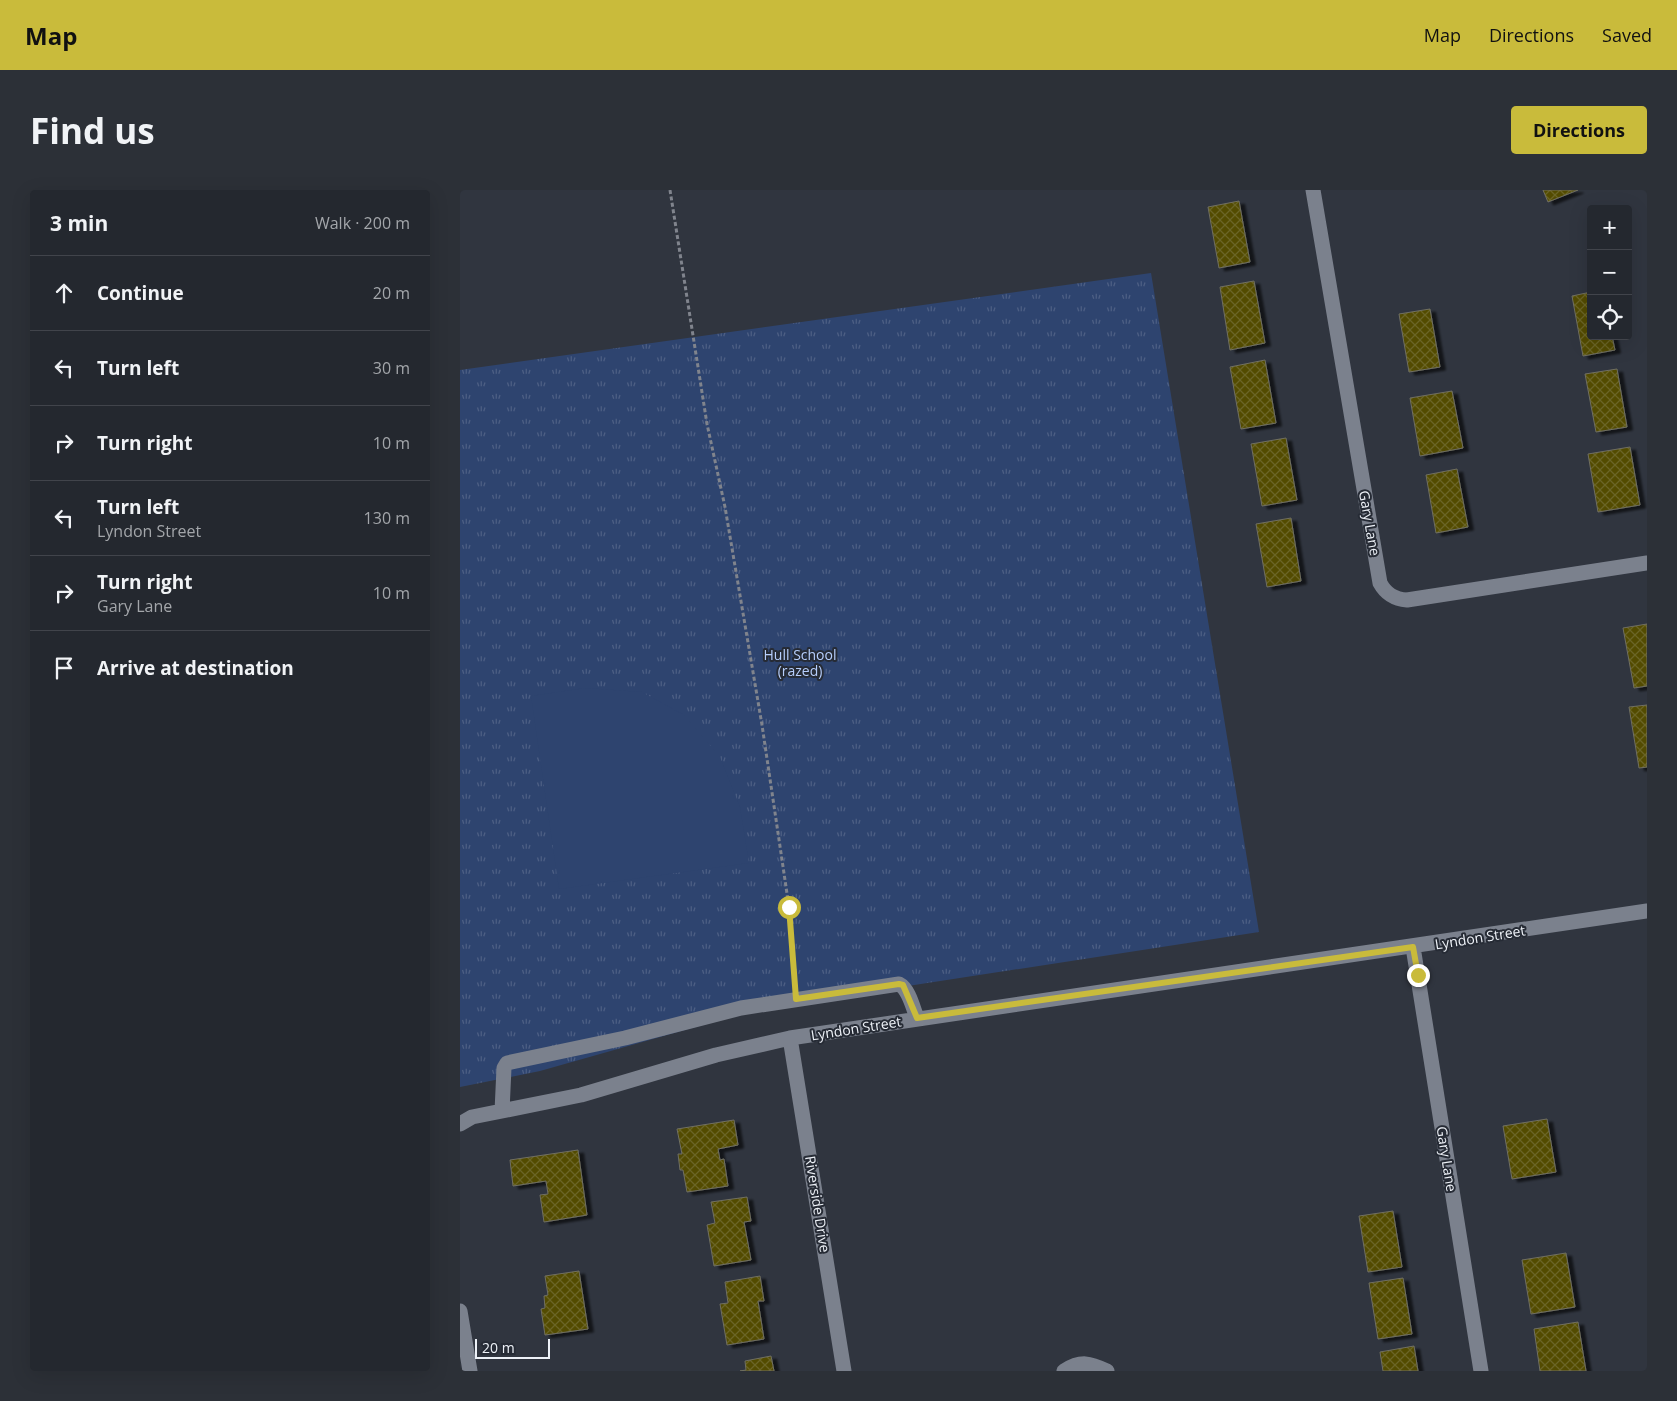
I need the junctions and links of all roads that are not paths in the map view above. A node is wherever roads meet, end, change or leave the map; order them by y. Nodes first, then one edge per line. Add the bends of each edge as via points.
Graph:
1 (1313, 190) edge
2 (1647, 563) edge
3 (1647, 911) edge
4 (1413, 947) junction
5 (917, 1018) junction
6 (790, 1038) junction
7 (502, 1111) junction
8 (460, 1124) edge
9 (460, 1310) edge
10 (470, 1371) edge
11 (844, 1371) edge
12 (1064, 1371) edge
13 (1107, 1371) edge
14 (1481, 1371) edge

1 - 2 street, Gary Lane via 1380,583 1384,591 1407,600
3 - 4 street, Lyndon Street
4 - 5 street, Lyndon Street
4 - 14 street, Gary Lane
5 - 6 street, Lyndon Street
5 - 7 street via 903,985 899,984 741,1008 507,1064 504,1068
6 - 7 street, Lyndon Street via 716,1055 581,1095
6 - 11 street, Riverside Drive
7 - 8 street, Lyndon Street via 472,1117
9 - 10 street
12 - 13 street via 1073,1365 1090,1363

